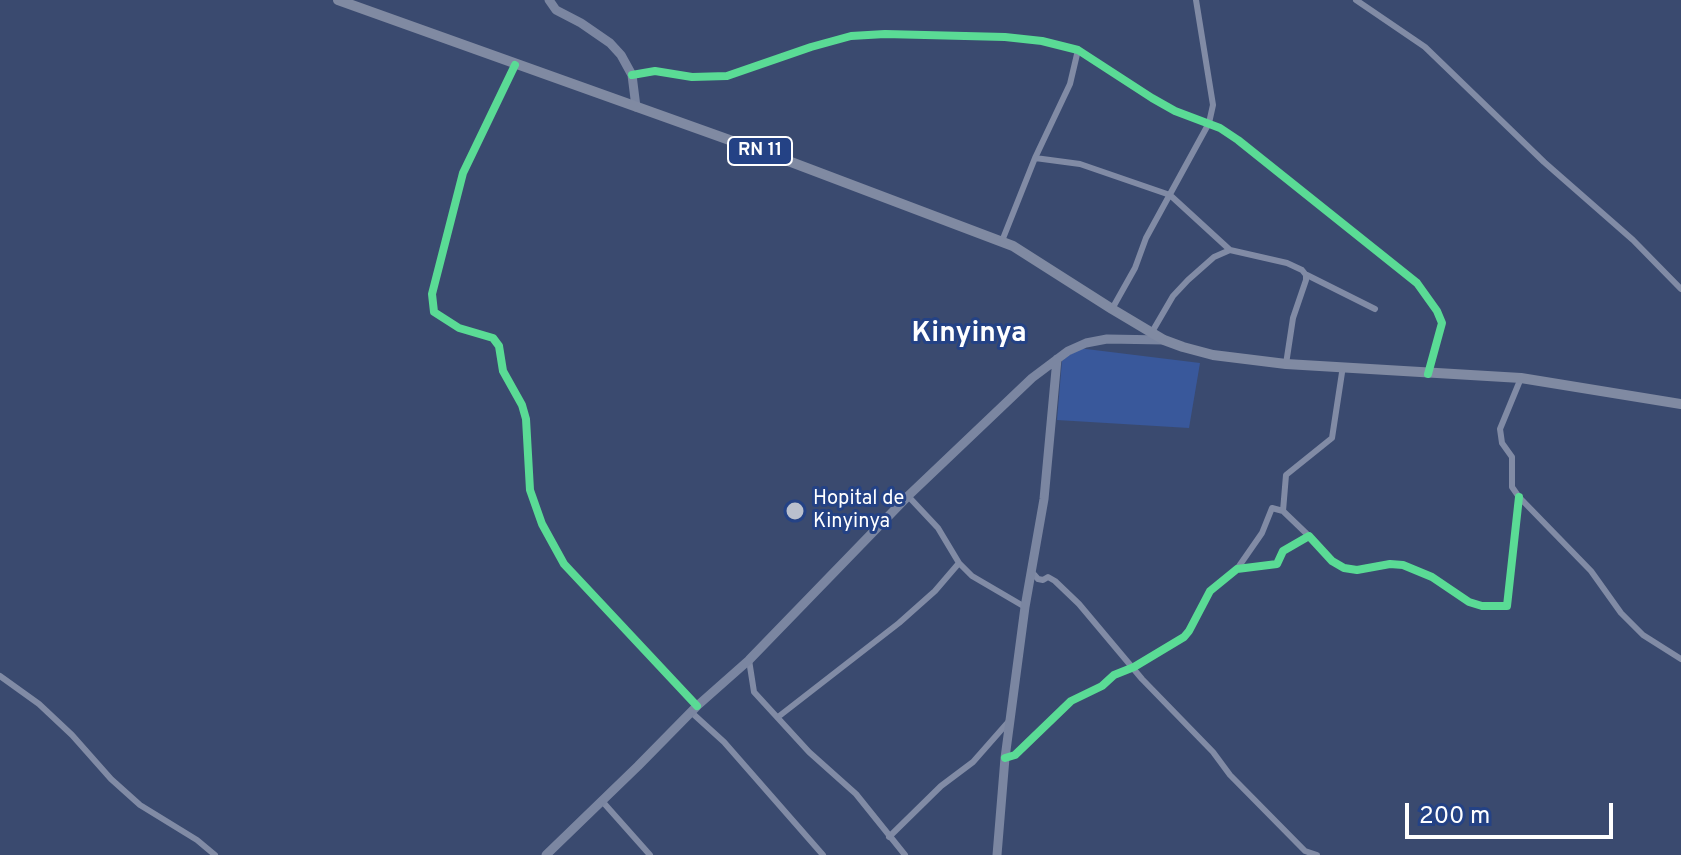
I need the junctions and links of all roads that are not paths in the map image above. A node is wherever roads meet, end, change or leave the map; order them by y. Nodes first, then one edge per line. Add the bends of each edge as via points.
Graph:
1 (338, 0) edge
2 (549, 0) edge
3 (1196, 0) edge
4 (1356, 0) edge
5 (1078, 50) junction
6 (515, 65) junction
7 (632, 75) junction
8 (636, 107) junction
9 (1209, 123) junction
10 (1035, 158) junction
11 (1170, 195) junction
12 (1002, 241) junction
13 (1230, 250) junction
14 (1306, 275) junction
15 (1681, 289) edge
16 (1112, 309) junction
17 (1375, 309) dead end
18 (1152, 332) junction
19 (1164, 340) junction
20 (1057, 359) junction
21 (1286, 364) junction
22 (1343, 366) junction
23 (1428, 374) junction
24 (1521, 378) junction
25 (1681, 404) edge
26 (908, 496) junction
27 (1519, 497) junction
28 (1283, 511) junction
29 (1309, 536) junction
30 (959, 563) junction
31 (1237, 569) junction
32 (1031, 571) junction
33 (1025, 607) junction
34 (1681, 659) edge
35 (749, 660) junction
36 (1134, 667) junction
37 (0, 676) edge
38 (694, 709) junction
39 (778, 717) junction
40 (1010, 720) junction
41 (1005, 758) junction
42 (602, 801) junction
43 (889, 837) junction
44 (215, 855) edge
45 (546, 855) edge
46 (650, 855) edge
47 (823, 855) edge
48 (905, 855) edge
49 (997, 855) edge
50 (1317, 855) edge

1 - 6 main road, RN 11
2 - 7 main road via 556,10 610,43
3 - 9 street via 1213,105
4 - 15 street via 1425,47
5 - 7 street via 1005,37 885,34 851,36 727,76 655,71
5 - 9 street via 1175,111
5 - 10 street via 1070,84
6 - 8 main road, RN 11
6 - 38 street via 463,173 432,294 434,312 459,328 493,338 499,346 503,371 526,419 530,490 542,524 564,564
7 - 8 main road
8 - 12 main road, RN 11
9 - 11 street
9 - 23 street via 1238,140 1417,283 1442,323
10 - 11 street via 1080,164
10 - 12 street
11 - 13 street
11 - 16 street
12 - 16 main road, RN 11
13 - 14 street via 1287,263
13 - 18 street via 1188,280
14 - 17 street
14 - 21 street
16 - 18 main road, RN 11
18 - 19 main road, RN 11
19 - 20 main road via 1107,339 1077,346
19 - 21 main road, RN 11 via 1213,355
20 - 26 main road
20 - 32 main road via 1044,499
21 - 22 main road, RN 11
22 - 23 main road, RN 11
22 - 28 street via 1332,438 1286,475
23 - 24 main road, RN 11
24 - 25 main road, RN 11
24 - 27 street via 1500,429 1512,457 1512,487
26 - 30 street via 938,528
26 - 35 main road
27 - 29 street via 1507,606 1469,602 1403,565 1344,568
27 - 34 street via 1591,571 1621,613 1643,635
28 - 29 street
28 - 31 street via 1272,508
29 - 31 street via 1283,551 1277,564
30 - 33 street
30 - 39 street via 899,623
31 - 36 street via 1210,591 1184,637
32 - 33 main road
32 - 36 street via 1066,591
33 - 40 main road
35 - 38 main road
35 - 39 street via 754,692
36 - 41 street via 1071,701 1015,755
36 - 50 street via 1230,775 1305,851
37 - 44 street via 50,714 140,805
38 - 42 main road
38 - 47 street
39 - 43 street via 856,794
40 - 41 main road
40 - 43 street via 973,762
41 - 49 main road
42 - 45 main road
42 - 46 street
43 - 48 street

